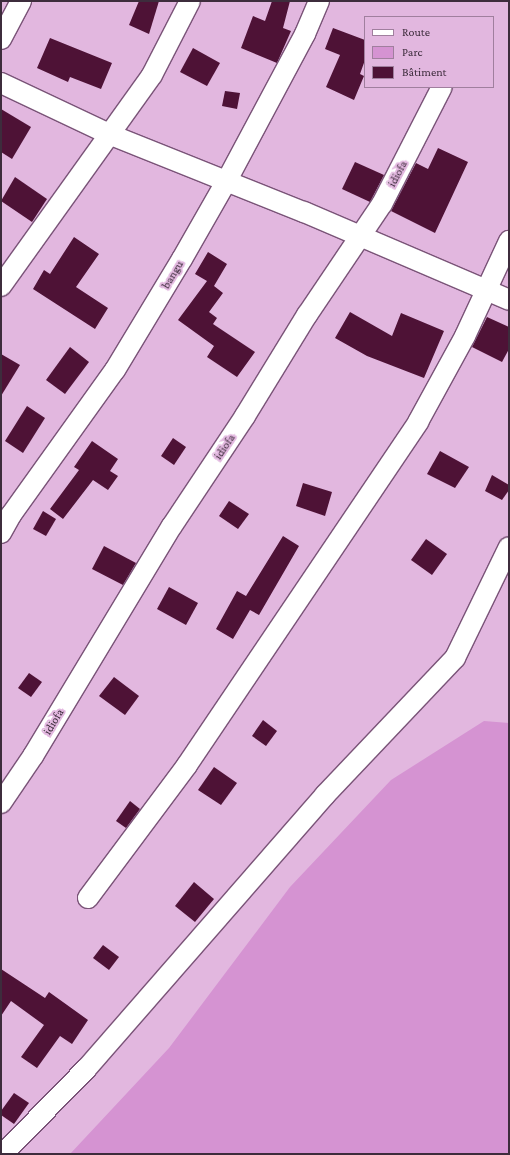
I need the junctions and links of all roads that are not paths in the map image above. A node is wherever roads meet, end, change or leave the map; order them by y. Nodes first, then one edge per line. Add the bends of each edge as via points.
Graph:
1 (21, 1) edge
2 (190, 1) edge
3 (319, 1) edge
4 (1, 39) edge
5 (1, 83) edge
6 (441, 88) edge
7 (111, 135) junction
8 (226, 182) junction
9 (360, 236) junction
10 (509, 241) edge
11 (1, 286) edge
12 (487, 290) junction
13 (509, 300) edge
14 (1, 533) edge
15 (509, 547) edge
16 (1, 803) edge
17 (88, 898) dead end
18 (3, 1154) edge

1 - 4 street
2 - 7 street via 152,75
3 - 8 street, bangu via 305,34
5 - 7 street
6 - 9 street, idiofa via 382,204
7 - 8 street
7 - 11 street
8 - 9 street
8 - 14 street, bangu via 115,370 11,515
9 - 12 street
9 - 16 street, idiofa via 172,526 37,749
10 - 12 street
12 - 13 street
12 - 17 street via 418,422 386,472 187,765
15 - 18 street via 455,658 320,800 87,1068

